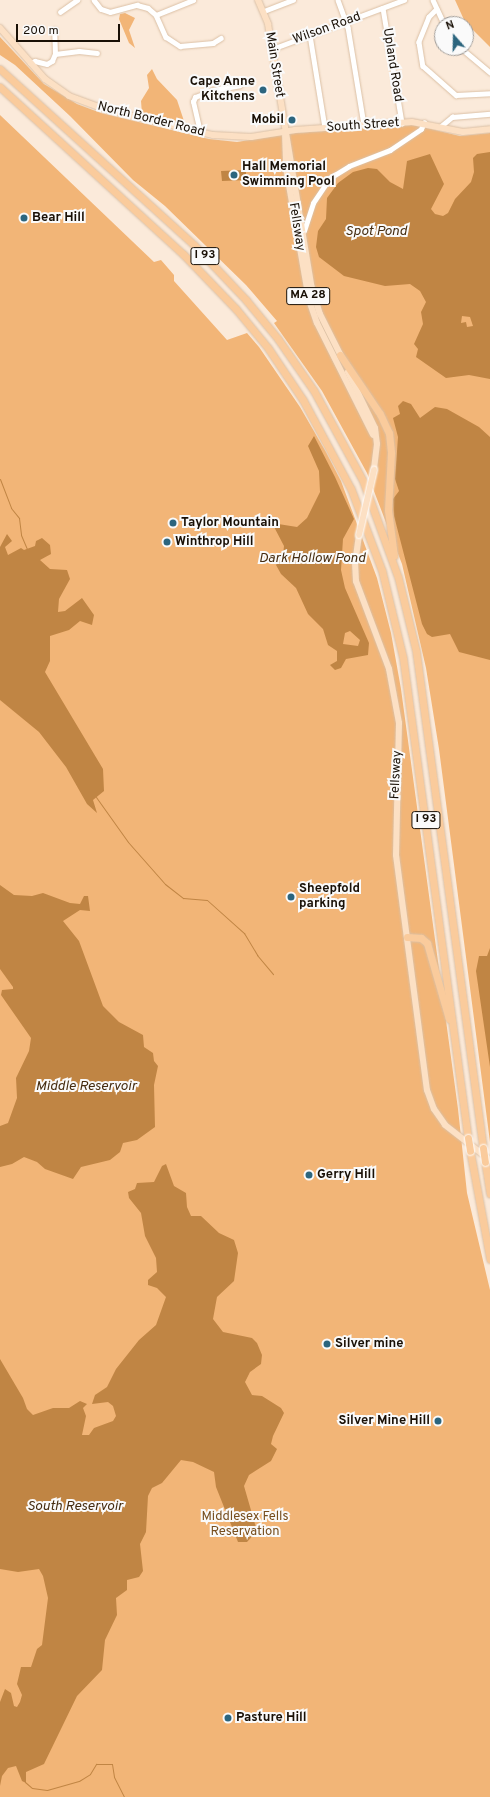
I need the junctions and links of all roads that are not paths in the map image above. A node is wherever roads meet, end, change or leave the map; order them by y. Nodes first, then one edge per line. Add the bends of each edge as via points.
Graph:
1 (77, 0) edge
2 (94, 0) edge
3 (143, 0) edge
4 (194, 0) edge
5 (258, 0) edge
6 (293, 0) edge
7 (338, 0) edge
8 (404, 0) edge
9 (433, 0) edge
10 (142, 6) junction
11 (383, 8) junction
12 (437, 9) junction
13 (264, 11) junction
14 (60, 12) dead end
15 (156, 15) junction
16 (440, 16) edge
17 (346, 22) junction
18 (0, 28) edge
19 (54, 30) dead end
20 (310, 35) junction
21 (221, 38) dead end
22 (272, 50) junction
23 (97, 53) dead end
24 (55, 54) junction
25 (471, 56) edge
26 (30, 63) junction
27 (0, 69) edge
28 (490, 72) edge
29 (240, 86) dead end
30 (0, 87) edge
31 (490, 93) edge
32 (490, 114) edge
33 (402, 123) junction
34 (424, 123) junction
35 (364, 125) junction
36 (440, 127) junction
37 (325, 128) junction
38 (490, 129) edge
39 (200, 132) junction
40 (285, 132) junction
41 (303, 235) junction
42 (340, 355) junction
43 (376, 448) junction
44 (395, 566) junction
45 (407, 937) junction
46 (455, 1038) junction
47 (488, 1161) edge
48 (490, 1194) edge
49 (490, 1259) edge

1 - 14 street
2 - 10 street via 101,9 110,12
3 - 10 street
4 - 15 street
5 - 13 main road, Main Street / MA 28
6 - 13 street
7 - 17 street
8 - 11 street, Wilson Road
9 - 12 street
10 - 15 street
11 - 17 street, Wilson Road
11 - 33 street, Upland Road
12 - 16 street
12 - 31 street via 429,17 419,41 423,66 456,95
13 - 22 main road, Main Street / MA 28
15 - 21 street via 164,35 177,45 213,43
17 - 20 street, Wilson Road
17 - 35 street
18 - 26 main road, North Border Road
19 - 24 street
20 - 22 street, Wilson Road
20 - 37 street
22 - 40 main road, Main Street / MA 28
23 - 24 street via 83,51
24 - 26 street via 49,63
25 - 28 street
26 - 39 main road, North Border Road via 57,89 89,105
27 - 44 highway, I 93 via 198,249 263,319 300,370 340,436 373,505
29 - 39 street via 214,90 195,97 193,101
30 - 46 highway, I 93 via 183,254 227,299 290,378 340,466 374,547 401,645
32 - 36 street via 452,117
33 - 34 main road, South Street
33 - 35 main road, South Street
34 - 36 main road, South Street
34 - 41 street via 421,128 390,150 346,167 327,180 311,207
35 - 37 main road, South Street
36 - 38 main road, South Street via 463,132
37 - 40 main road, South Street
39 - 40 main road, North Border Road via 238,138
40 - 41 main road, Fellsway / MA 28
40 - 43 main road, Fellsway / MA 28 via 286,168 310,305 367,419
41 - 42 main road, Fellsway / MA 28 via 316,303
42 - 43 main road, Fellsway / MA 28 via 371,417
42 - 44 highway via 380,414 388,433 391,452 388,510
43 - 45 main road, Fellsway / MA 28, bridge via 374,470 359,535 355,562 356,581 389,669 398,716 399,752 394,838
44 - 47 highway, I 93, bridge via 420,676 483,1148
45 - 46 highway via 421,938 427,943
45 - 47 main road, Fellsway / MA 28 via 426,1086 434,1109 451,1132
46 - 49 highway, I 93, bridge via 470,1151
47 - 48 highway, I 93

